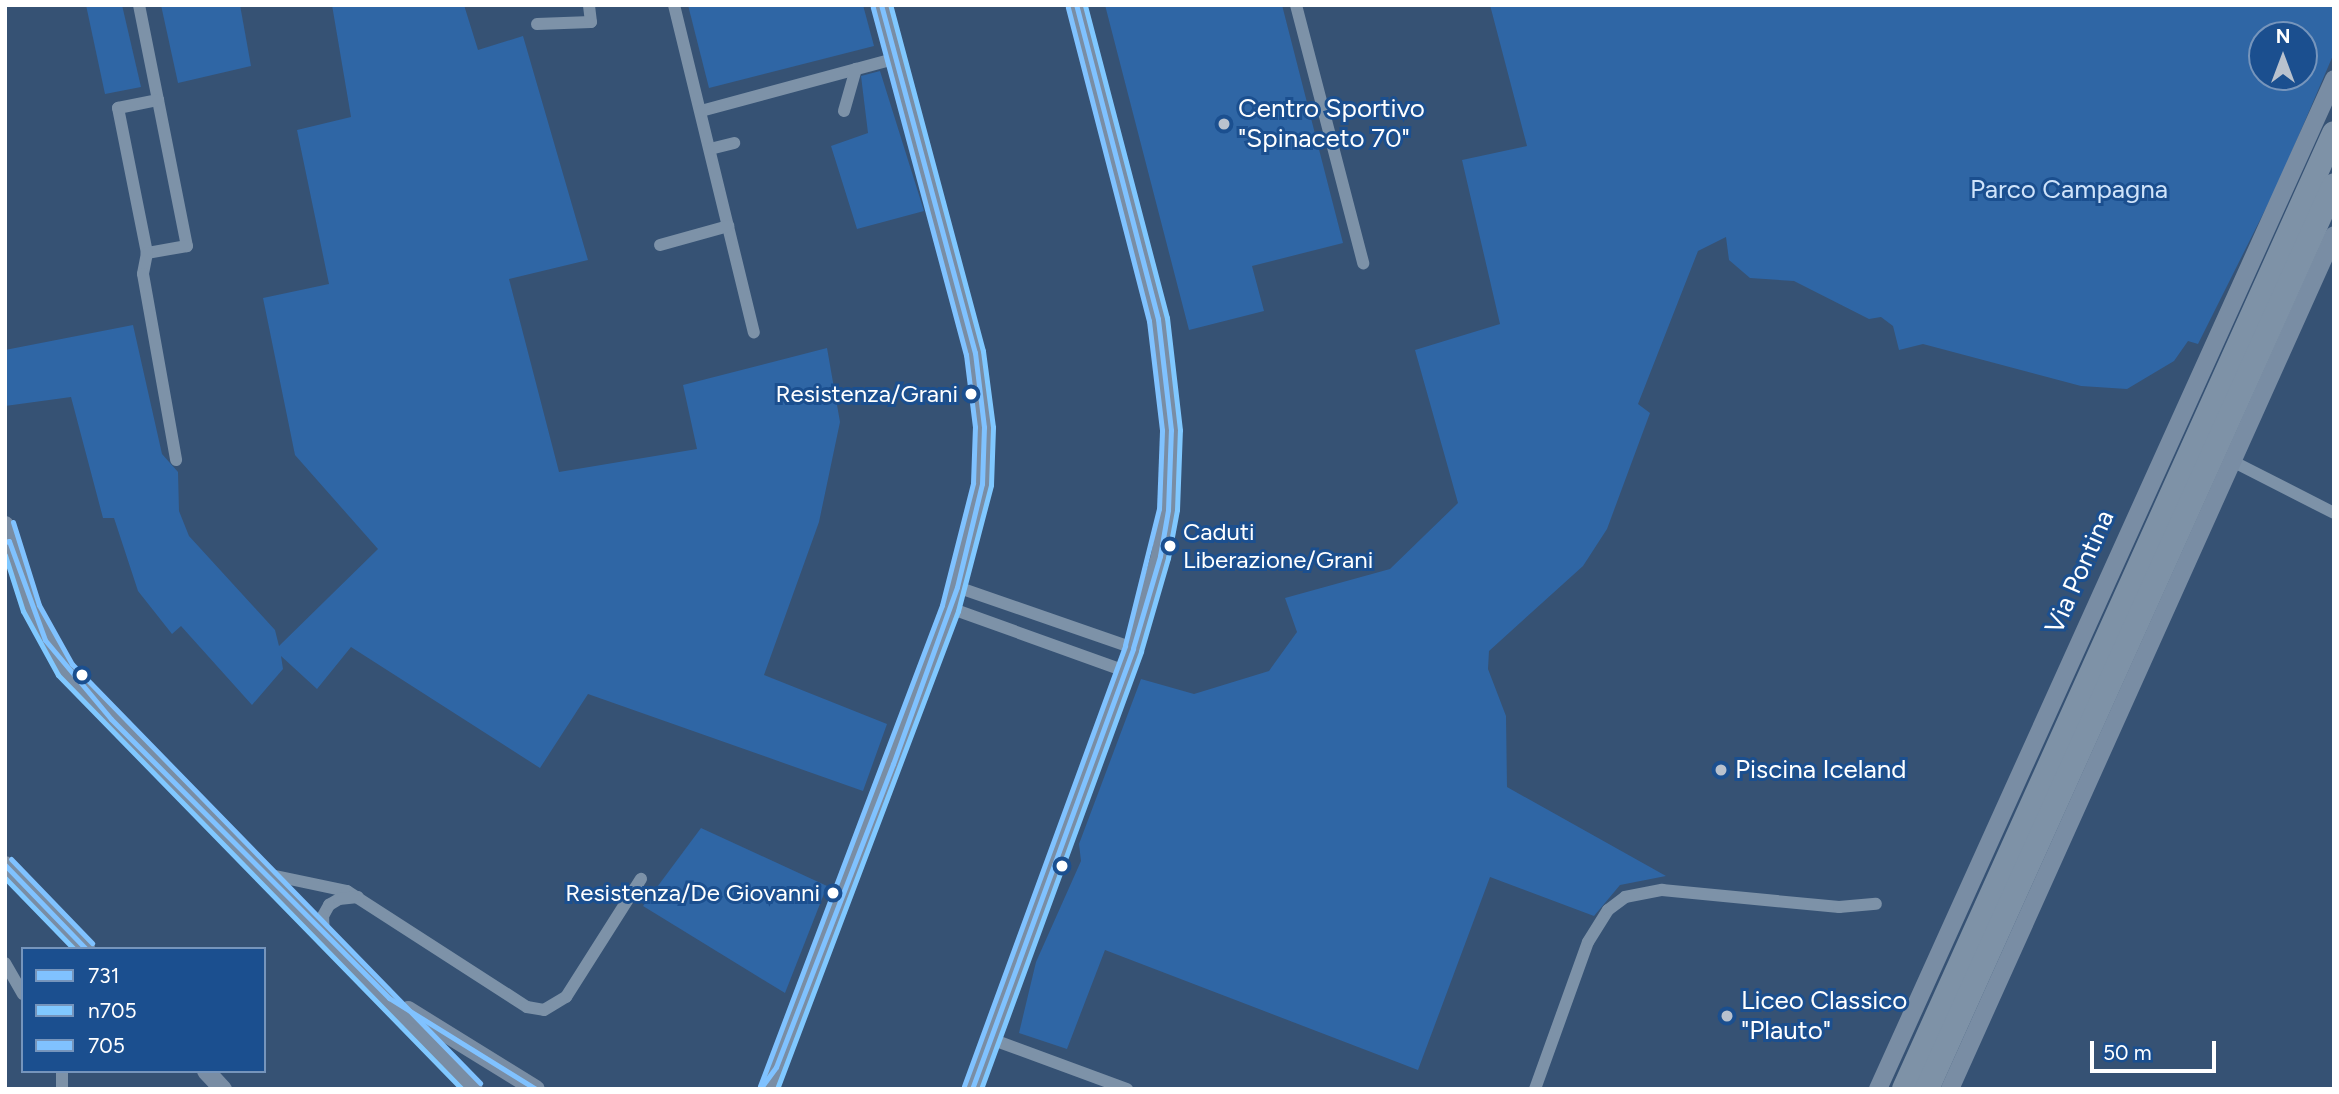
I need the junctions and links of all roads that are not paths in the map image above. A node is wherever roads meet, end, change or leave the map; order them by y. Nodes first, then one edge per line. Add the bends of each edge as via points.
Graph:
1 (139, 5) edge
2 (589, 5) edge
3 (674, 5) edge
4 (881, 5) edge
5 (1076, 5) edge
6 (1296, 5) edge
7 (537, 24) dead end
8 (894, 59) junction
9 (856, 69) junction
10 (2334, 79) edge
11 (158, 100) junction
12 (701, 111) junction
13 (844, 111) dead end
14 (2334, 133) edge
15 (734, 143) dead end
16 (710, 149) junction
17 (2334, 185) edge
18 (728, 226) junction
19 (2334, 235) edge
20 (660, 245) dead end
21 (147, 253) junction
22 (1363, 263) dead end
23 (754, 332) dead end
24 (176, 460) dead end
25 (2232, 461) junction
26 (2334, 513) edge
27 (7, 536) edge
28 (957, 587) junction
29 (950, 608) junction
30 (1133, 649) junction
31 (1125, 671) junction
32 (7, 871) edge
33 (267, 874) junction
34 (641, 879) dead end
35 (358, 897) junction
36 (1876, 904) dead end
37 (324, 935) junction
38 (84, 947) edge
39 (5, 963) edge
40 (21, 991) edge
41 (389, 998) junction
42 (991, 1039) junction
43 (776, 1067) junction
44 (208, 1073) edge
45 (223, 1089) edge
46 (474, 1089) edge
47 (536, 1089) edge
48 (761, 1089) edge
49 (768, 1089) edge
50 (972, 1089) edge
51 (1127, 1089) edge
52 (1535, 1089) edge
53 (1878, 1089) edge
54 (1904, 1089) edge
55 (1927, 1089) edge
56 (1950, 1089) edge

1 - 11 street
2 - 7 street via 591,22
3 - 12 street
4 - 8 street
5 - 30 street via 1154,302 1170,402 1166,527
6 - 22 street
8 - 9 street
8 - 28 street via 960,292 982,400 980,506
9 - 12 street
9 - 13 street
10 - 53 street, Via Pontina
11 - 21 street via 118,108
11 - 21 street via 187,246
12 - 16 street
14 - 54 highway, Via Pontina
15 - 16 street
16 - 18 street
17 - 55 highway
18 - 20 street
18 - 23 street
19 - 25 street
21 - 24 street via 143,274
25 - 26 street
25 - 56 street
27 - 33 street via 31,608 65,669
28 - 29 street
28 - 30 street
29 - 31 street
29 - 43 street
30 - 31 street
31 - 42 street
32 - 38 street
33 - 35 street
33 - 37 street
34 - 35 street via 566,997 544,1010 527,1006
35 - 37 street via 329,905 323,916
36 - 52 street via 1839,907 1662,890 1625,897 1608,910 1588,942
37 - 41 street
39 - 40 street
41 - 46 street
41 - 47 street
42 - 50 street
42 - 51 street
43 - 48 street
43 - 49 street
44 - 45 street

